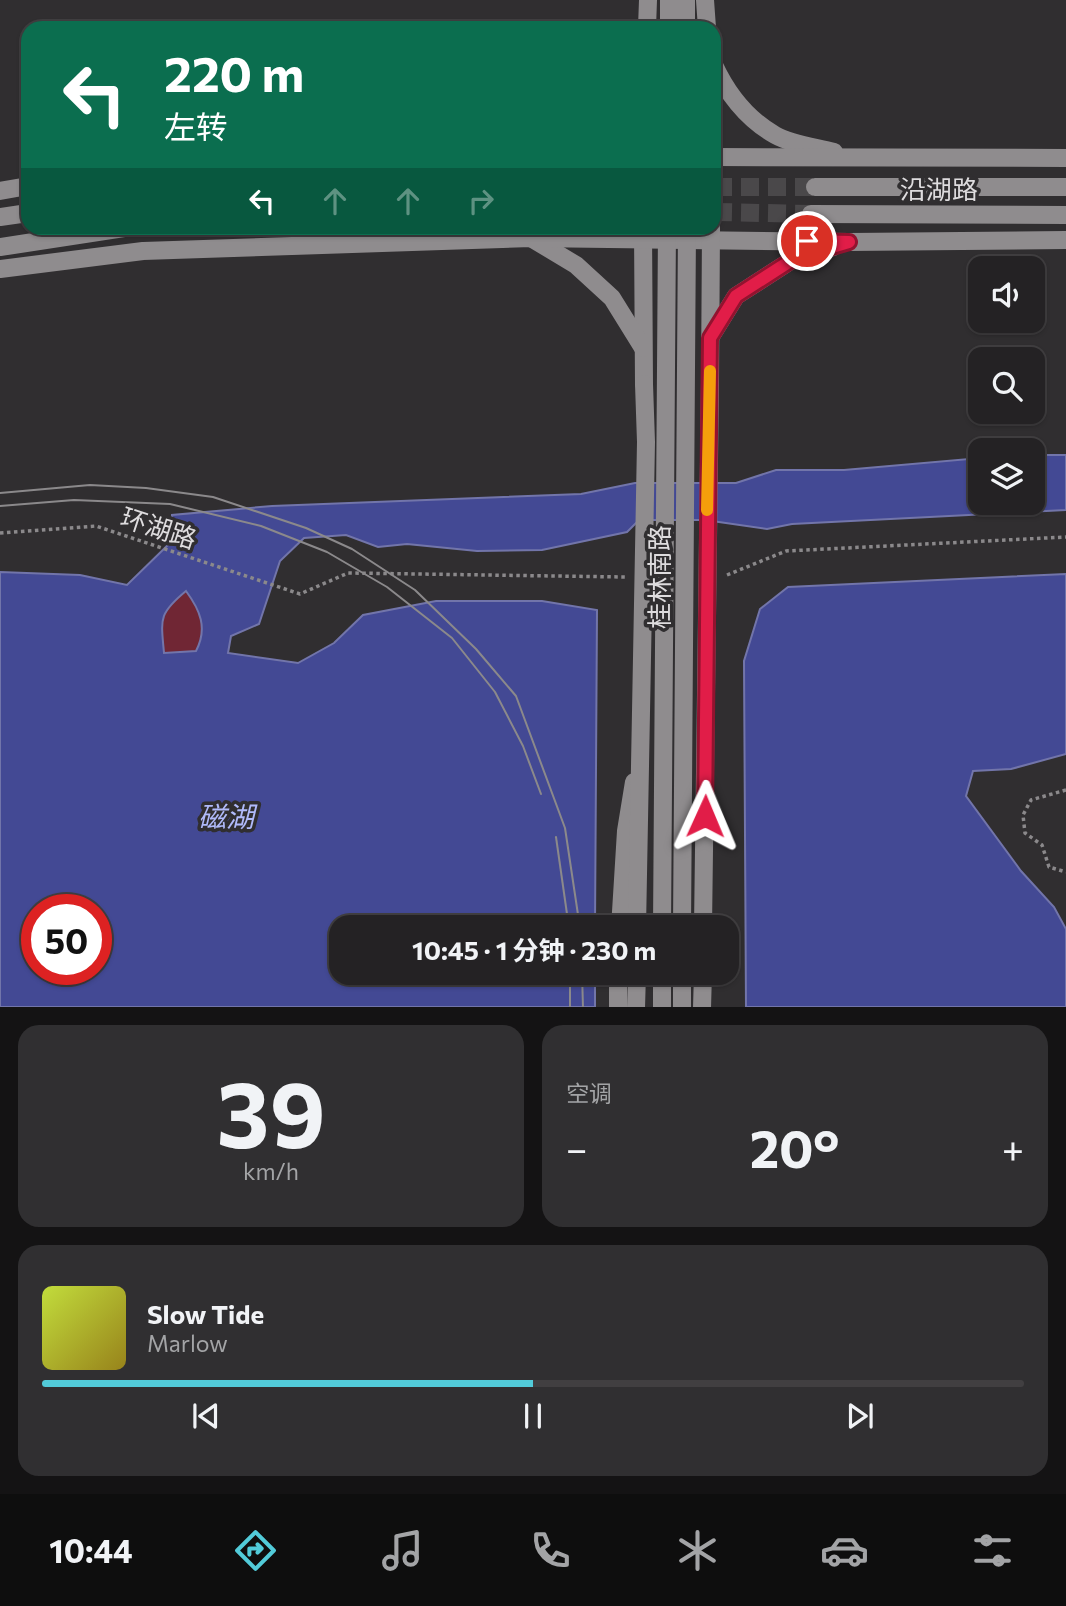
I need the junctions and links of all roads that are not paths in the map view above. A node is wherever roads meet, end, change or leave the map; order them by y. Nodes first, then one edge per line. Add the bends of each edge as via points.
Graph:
1 (648, 0) edge
2 (669, 0) edge
3 (686, 0) edge
4 (705, 0) edge
5 (647, 21) edge
6 (669, 21) edge
7 (686, 21) edge
8 (706, 21) edge
9 (721, 81) edge
10 (721, 157) edge
11 (1066, 158) edge
12 (857, 159) junction
13 (21, 187) edge
14 (815, 187) tunnel mouth
15 (1066, 187) edge
16 (0, 191) edge
17 (21, 213) edge
18 (811, 214) tunnel mouth
19 (1066, 215) edge
20 (0, 217) edge
21 (721, 234) edge
22 (78, 235) edge
23 (598, 235) edge
24 (643, 235) edge
25 (667, 235) edge
26 (687, 235) edge
27 (711, 235) edge
28 (531, 238) junction
29 (1066, 240) edge
30 (849, 242) junction
31 (0, 247) edge
32 (0, 269) edge
33 (710, 338) junction
34 (643, 348) junction
35 (640, 744) junction
36 (621, 915) edge
37 (637, 915) edge
38 (662, 915) edge
39 (682, 915) edge
40 (703, 915) edge
41 (618, 985) edge
42 (636, 985) edge
43 (662, 985) edge
44 (682, 985) edge
45 (703, 985) edge
46 (703, 1004) edge
47 (618, 1007) edge
48 (636, 1007) edge
49 (662, 1007) edge
50 (682, 1007) edge

1 - 5 main road
2 - 6 main road
3 - 7 main road
4 - 8 main road
9 - 12 main road via 725,90 776,136
10 - 12 main road
11 - 12 main road
13 - 16 main road
14 - 15 main road, 沿湖路
17 - 20 main road
18 - 19 main road, 沿湖路
21 - 30 main road
22 - 31 main road
23 - 28 main road
24 - 34 main road
25 - 38 main road, 桂林南路, bridge
26 - 39 main road, 桂林南路, bridge
27 - 33 main road
28 - 32 main road via 143,251
28 - 34 main road via 576,265 612,298
29 - 30 main road
30 - 33 main road via 795,258 736,296
33 - 40 main road, bridge
34 - 35 main road, bridge via 646,442
35 - 36 main road, bridge via 626,831
35 - 37 main road, bridge
41 - 47 main road
42 - 48 main road
43 - 49 main road
44 - 50 main road
45 - 46 main road

